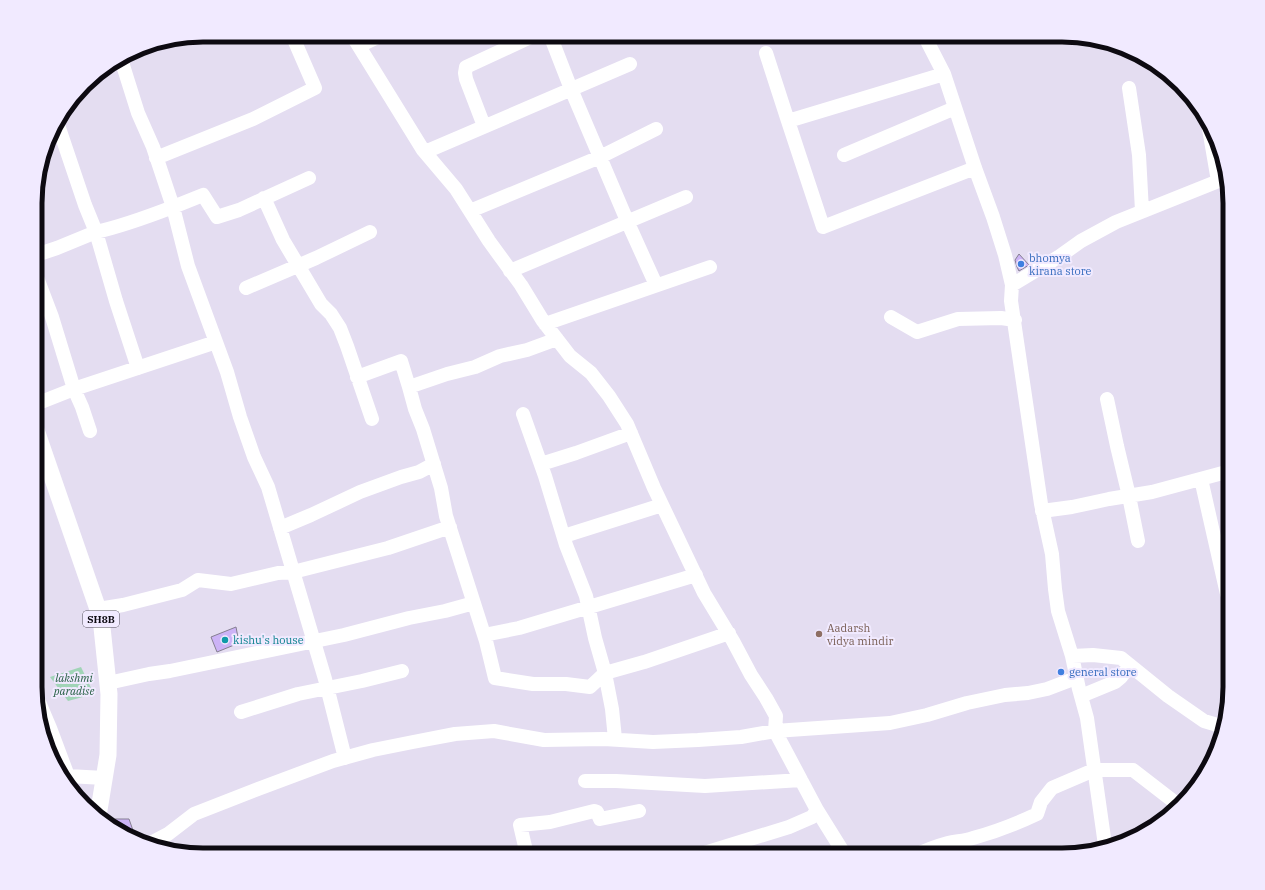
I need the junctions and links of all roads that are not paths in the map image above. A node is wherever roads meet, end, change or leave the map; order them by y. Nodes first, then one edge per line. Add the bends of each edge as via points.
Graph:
1 (295, 42) edge
2 (357, 42) edge
3 (520, 42) edge
4 (553, 42) edge
5 (928, 42) edge
6 (766, 53) dead end
7 (123, 64) edge
8 (630, 64) dead end
9 (944, 74) junction
10 (1129, 88) dead end
11 (571, 90) junction
12 (955, 108) junction
13 (788, 121) junction
14 (484, 126) junction
15 (656, 129) dead end
16 (60, 130) edge
17 (425, 152) junction
18 (844, 155) dead end
19 (600, 157) junction
20 (1216, 157) edge
21 (156, 158) junction
22 (975, 168) junction
23 (1220, 171) edge
24 (309, 178) dead end
25 (1222, 180) edge
26 (686, 197) dead end
27 (264, 198) junction
28 (172, 207) junction
29 (470, 211) junction
30 (1142, 211) junction
31 (628, 222) junction
32 (96, 232) junction
33 (370, 232) dead end
34 (42, 253) edge
35 (298, 266) junction
36 (710, 266) dead end
37 (510, 271) junction
38 (656, 286) junction
39 (1012, 286) junction
40 (246, 288) dead end
41 (42, 291) edge
42 (891, 317) dead end
43 (1015, 320) junction
44 (545, 324) junction
45 (557, 339) junction
46 (216, 342) junction
47 (138, 368) junction
48 (357, 377) junction
49 (409, 387) junction
50 (74, 389) junction
51 (1107, 399) dead end
52 (42, 402) edge
53 (523, 414) dead end
54 (372, 419) dead end
55 (90, 431) dead end
56 (631, 433) junction
57 (42, 447) edge
58 (434, 464) junction
59 (541, 464) junction
60 (1223, 473) edge
61 (1201, 479) junction
62 (1129, 496) junction
63 (662, 505) junction
64 (1042, 511) junction
65 (450, 527) junction
66 (280, 528) junction
67 (564, 536) junction
68 (1138, 541) dead end
69 (293, 572) junction
70 (696, 575) junction
71 (1223, 576) edge
72 (474, 603) junction
73 (588, 608) junction
74 (98, 609) junction
75 (729, 633) junction
76 (484, 635) junction
77 (314, 641) junction
78 (1072, 656) junction
79 (1130, 665) junction
80 (402, 671) dead end
81 (605, 673) junction
82 (1076, 678) junction
83 (108, 683) junction
84 (327, 688) junction
85 (1081, 696) junction
86 (241, 712) dead end
87 (1219, 725) edge
88 (47, 729) edge
89 (775, 731) junction
90 (614, 739) junction
91 (344, 758) junction
92 (64, 767) edge
93 (1094, 770) junction
94 (69, 776) edge
95 (104, 778) junction
96 (802, 780) junction
97 (585, 781) dead end
98 (1175, 802) edge
99 (99, 810) edge
100 (817, 810) junction
101 (639, 811) dead end
102 (155, 841) edge
103 (1105, 843) edge
104 (525, 848) edge
105 (721, 848) edge
106 (841, 848) edge
107 (932, 848) edge

1 - 21 street via 315,88 253,119
2 - 17 street
3 - 14 street via 466,67 466,79
4 - 11 street
5 - 9 street
6 - 13 street
7 - 21 street
8 - 11 street
9 - 12 street
9 - 13 street
10 - 30 street via 1139,155
11 - 14 street
11 - 19 street
12 - 18 street
12 - 22 street
13 - 22 street via 823,227
14 - 17 street
15 - 19 street
16 - 32 street
17 - 29 street via 456,189
19 - 29 street
19 - 31 street
20 - 23 street
21 - 28 street
22 - 39 street via 1005,254
24 - 27 street
25 - 30 street
26 - 31 street
27 - 28 street via 217,217 203,195
27 - 35 street
28 - 32 street via 145,219
28 - 46 street via 188,266
29 - 37 street
30 - 39 street via 1081,241
31 - 37 street
31 - 38 street
32 - 34 street
32 - 47 street
33 - 35 street
35 - 40 street
35 - 48 street via 321,304 340,328
36 - 38 street
37 - 44 street
38 - 44 street
39 - 43 street via 1011,301
41 - 50 street
42 - 43 street via 917,332 958,319
43 - 64 street
44 - 45 street
45 - 49 street
45 - 56 street via 570,356 591,372
46 - 47 street
46 - 66 street
47 - 50 street
48 - 49 street via 401,361
48 - 54 street
49 - 58 street
50 - 52 street
50 - 55 street
51 - 62 street
53 - 59 street
56 - 59 street
56 - 63 street
57 - 74 main road, SH8B
58 - 65 street
58 - 66 street via 419,472 360,492
59 - 67 street
60 - 61 street
61 - 62 street
61 - 71 street
62 - 64 street
62 - 68 street
63 - 67 street
63 - 70 street
64 - 78 street via 1052,554 1058,611
65 - 69 street via 388,548
65 - 72 street
66 - 69 street
67 - 73 street
69 - 74 street via 231,584 198,580 182,590
69 - 77 street
70 - 73 street
70 - 75 street
72 - 76 street
72 - 77 street
73 - 76 street via 519,628
73 - 81 street
74 - 83 main road, SH8B
75 - 81 street
75 - 89 street via 776,716
76 - 81 street via 495,678 533,684 590,687
77 - 83 street
77 - 84 street
78 - 79 street via 1121,658
78 - 82 street
79 - 85 street via 1115,682
79 - 87 street via 1204,721
80 - 84 street
81 - 90 street via 612,709
82 - 85 street
82 - 89 street via 1047,689 967,703 890,723
83 - 95 main road, SH8B via 108,755
84 - 86 street via 298,694
84 - 91 street
85 - 93 street via 1087,718
88 - 92 street
89 - 90 street via 741,737 698,740 653,742
89 - 96 street
90 - 91 street via 544,740 494,731 448,736
91 - 102 street via 194,814
93 - 98 street via 1133,770
93 - 103 street
93 - 107 street via 1052,788 1040,802 1037,814 971,839
94 - 95 street
95 - 99 main road, SH8B
96 - 97 street via 705,786
96 - 100 street
100 - 105 street via 812,817 790,827
100 - 106 street
101 - 104 street via 600,819 594,811 550,822 520,825

